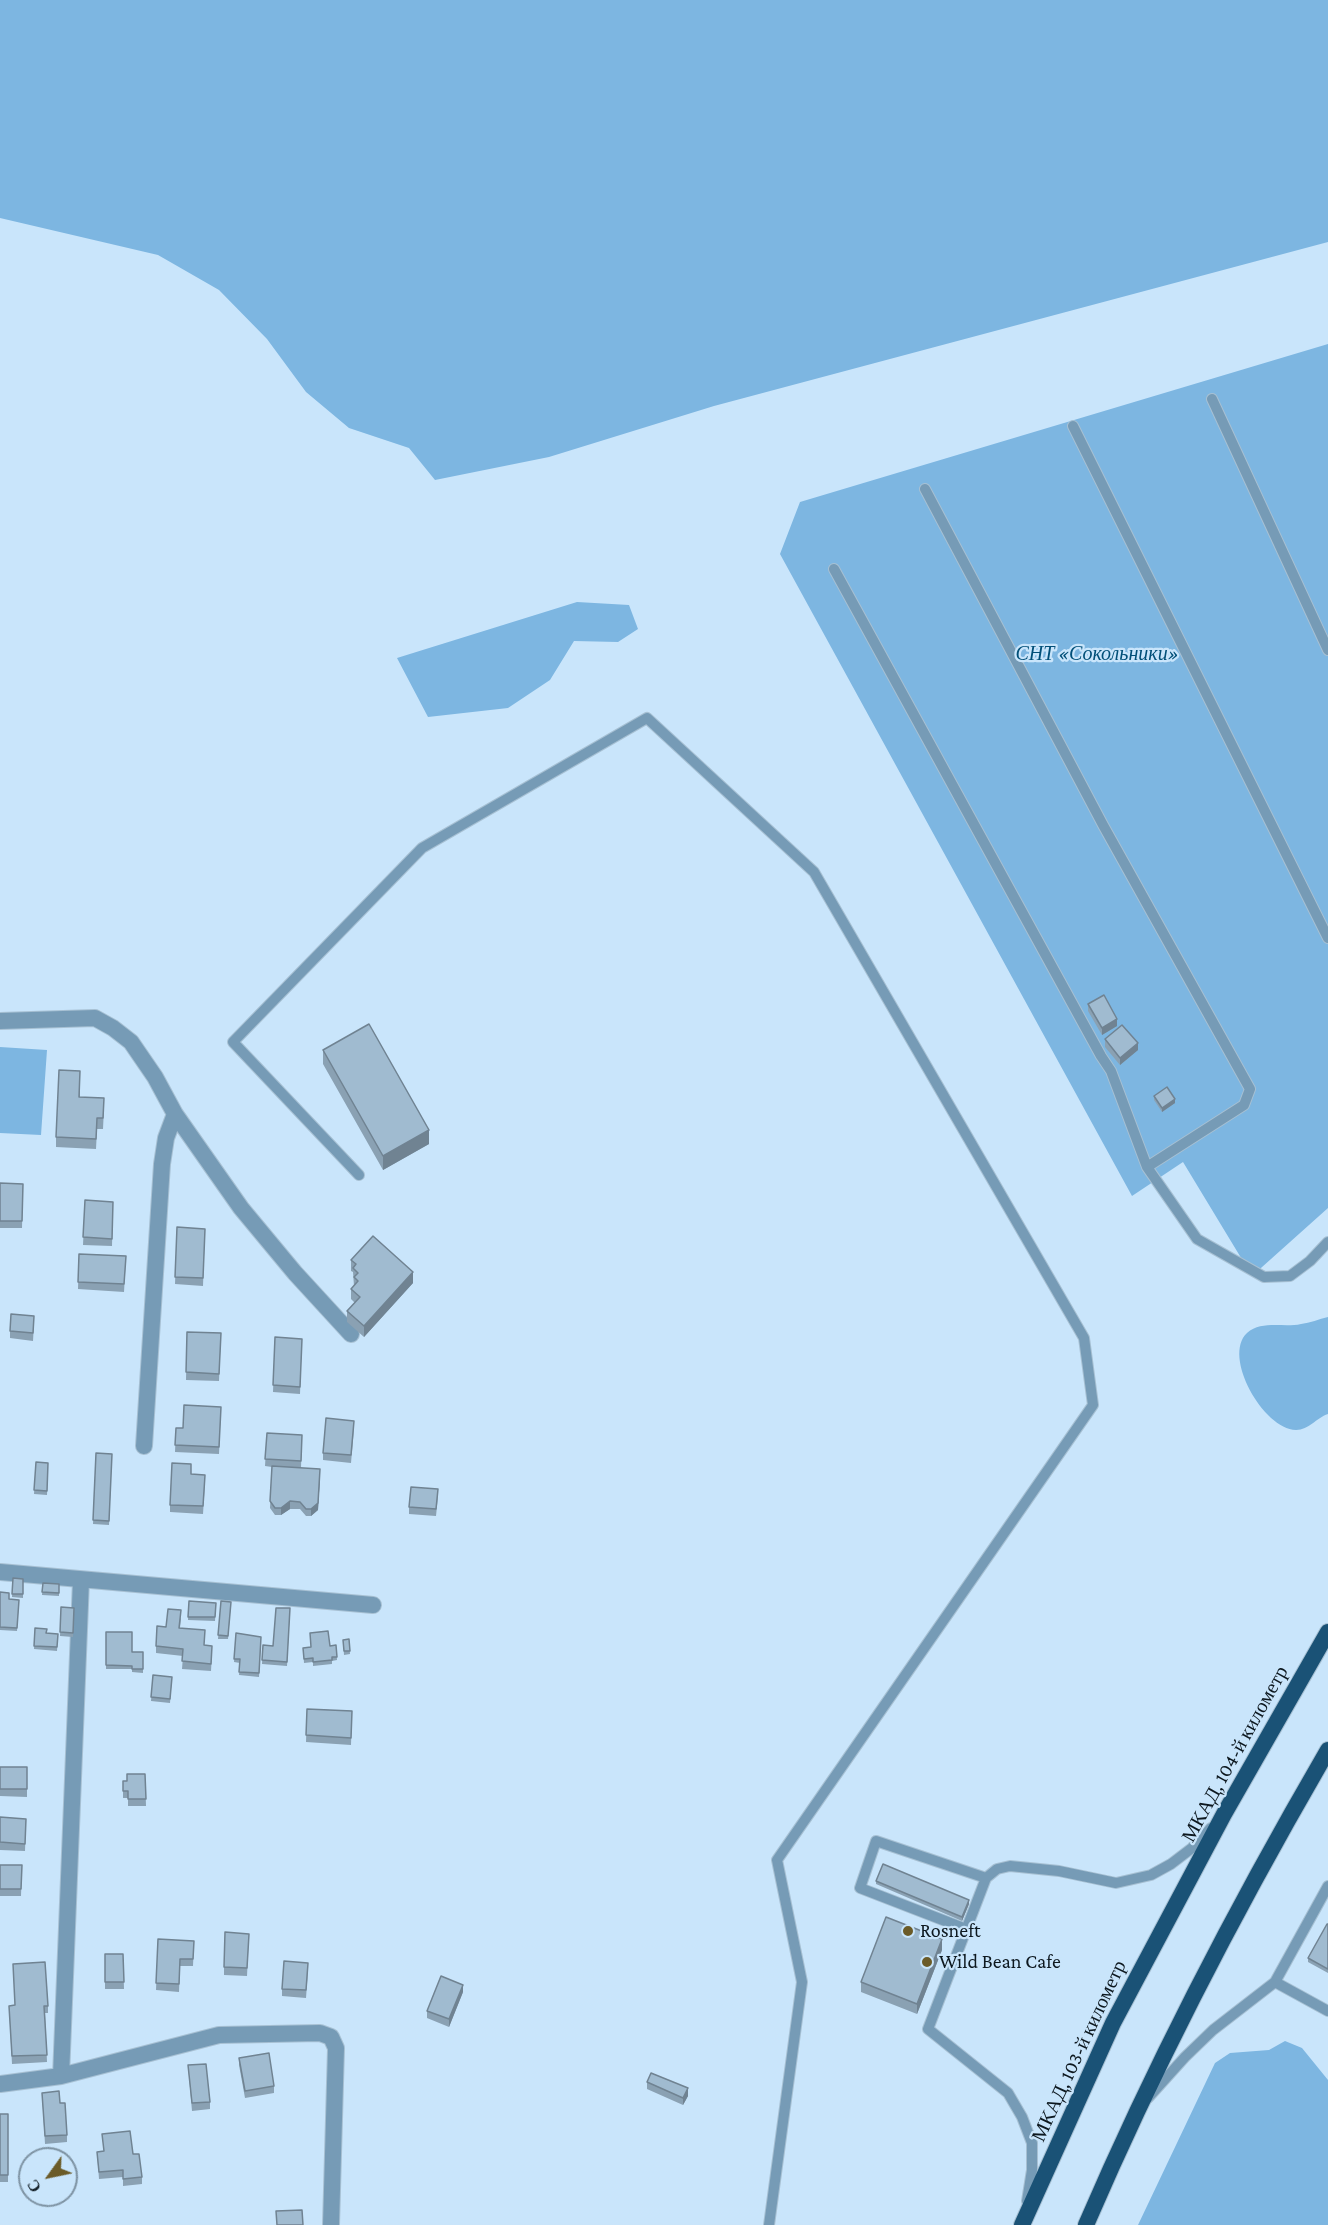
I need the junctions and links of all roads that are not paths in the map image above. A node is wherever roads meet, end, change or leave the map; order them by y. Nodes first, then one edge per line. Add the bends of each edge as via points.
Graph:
1 (1212, 399) dead end
2 (1073, 426) dead end
3 (925, 489) dead end
4 (834, 569) dead end
5 (1328, 650) edge
6 (1328, 938) edge
7 (0, 1021) edge
8 (175, 1114) junction
9 (1147, 1167) junction
10 (359, 1175) dead end
11 (1328, 1242) edge
12 (351, 1334) dead end
13 (144, 1446) dead end
14 (0, 1572) edge
15 (81, 1580) junction
16 (373, 1605) dead end
17 (1328, 1632) edge
18 (1328, 1750) edge
19 (1224, 1814) junction
20 (986, 1878) junction
21 (1328, 1886) edge
22 (1179, 1897) joint
23 (966, 1929) junction
24 (1275, 1982) junction
25 (1328, 2011) edge
26 (60, 2076) junction
27 (0, 2084) edge
28 (1138, 2110) junction
29 (1023, 2221) edge
30 (331, 2225) edge
31 (769, 2225) edge
32 (1086, 2225) edge

1 - 5 lane
2 - 6 lane
3 - 9 lane via 1103,825 1250,1089 1244,1105
4 - 9 lane via 1111,1071
7 - 8 street via 95,1018 114,1028 131,1042
8 - 12 street via 294,1274
8 - 13 street via 162,1164
9 - 11 lane via 1197,1239 1264,1277 1290,1276
10 - 31 lane via 232,1042 422,848 648,718 814,872 1084,1338 1093,1405 777,1860 801,1982
14 - 15 street
15 - 16 street
15 - 26 street
17 - 19 highway, МКАД, 104-й километр
18 - 28 highway via 1231,1924
19 - 20 lane via 1191,1848 1151,1875 1116,1883 1010,1866 997,1869
19 - 22 highway, МКАД, 104-й километр
20 - 23 lane
20 - 23 lane via 876,1840 860,1888
21 - 24 lane
22 - 29 highway, МКАД, 103-й километр via 1113,2023
23 - 29 lane via 928,2029 1008,2093 1022,2117 1032,2143 1032,2170
24 - 25 lane
24 - 28 lane via 1185,2056
26 - 27 street
26 - 30 street via 219,2035 320,2033 331,2037 336,2048
28 - 32 highway

